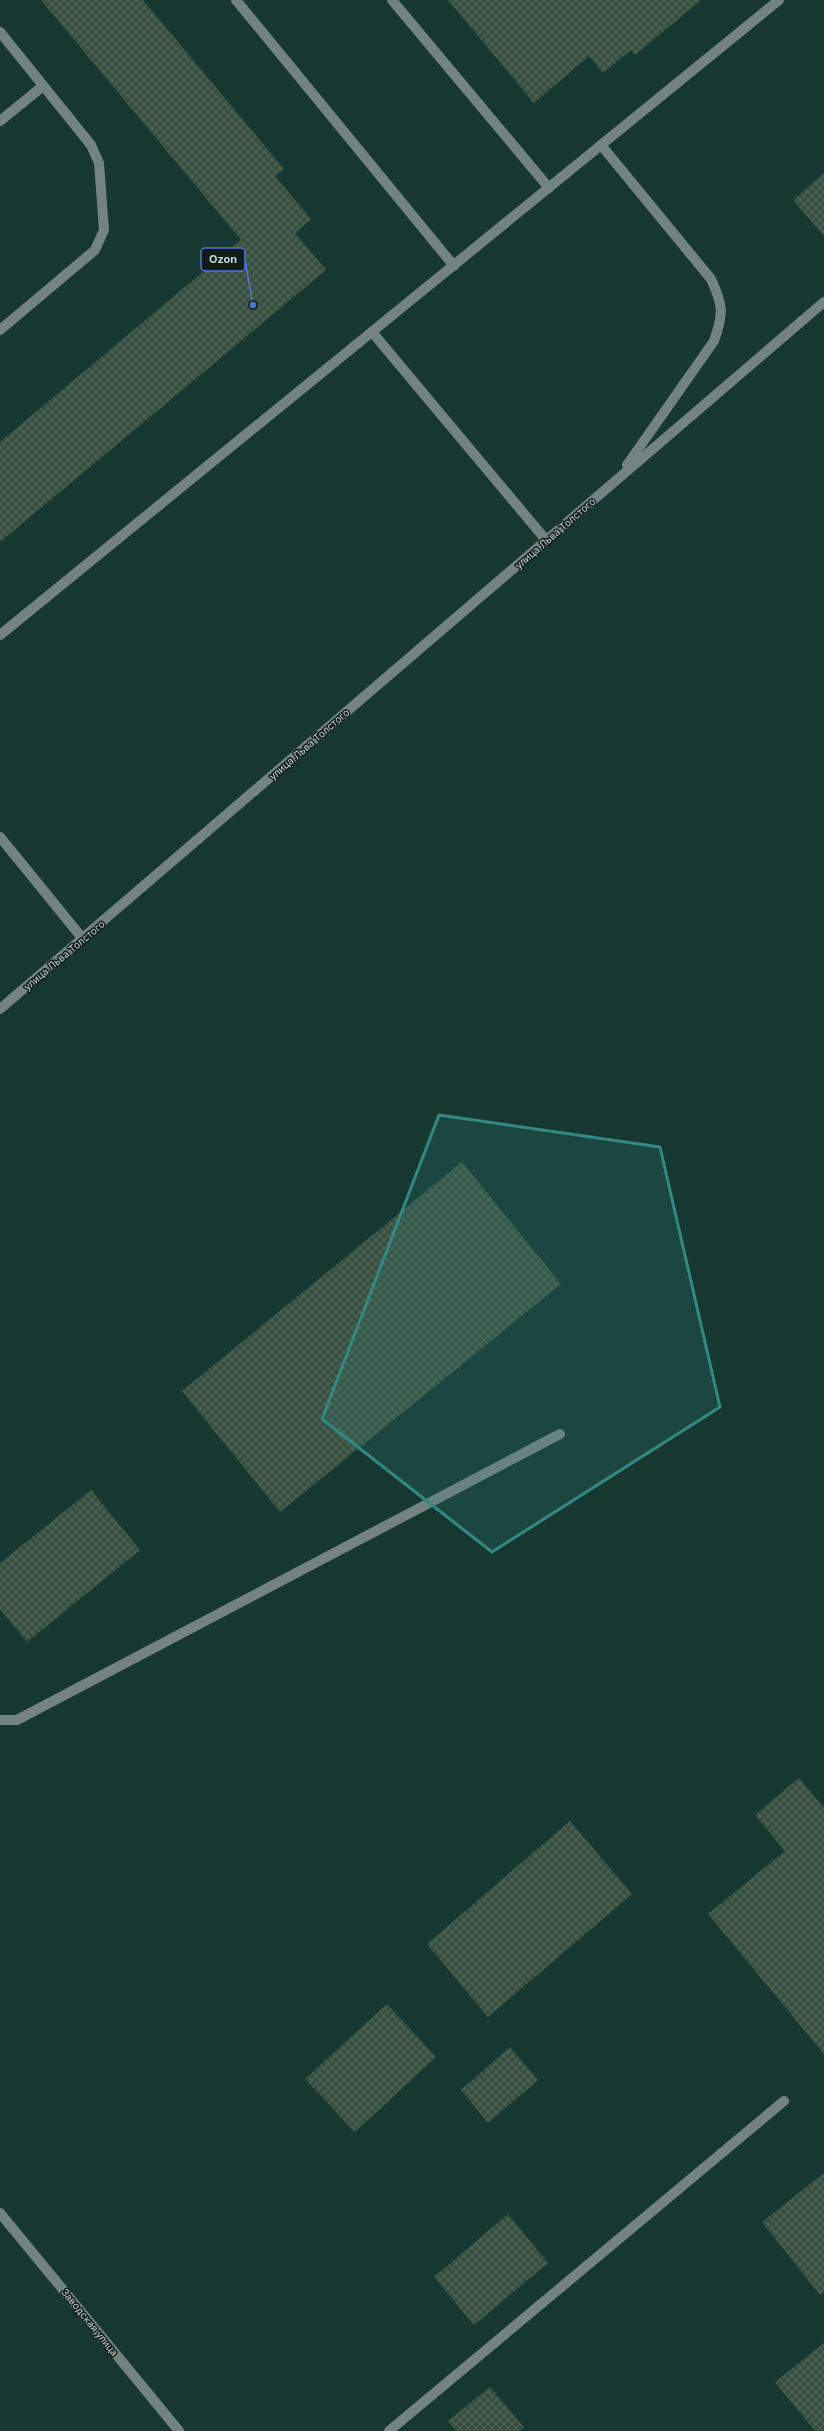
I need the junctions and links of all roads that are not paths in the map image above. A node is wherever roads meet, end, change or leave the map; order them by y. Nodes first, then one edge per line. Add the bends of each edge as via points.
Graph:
1 (236, 0) edge
2 (392, 0) edge
3 (779, 0) edge
4 (0, 32) edge
5 (44, 86) junction
6 (0, 121) edge
7 (601, 145) junction
8 (549, 188) junction
9 (454, 266) junction
10 (824, 302) edge
11 (0, 330) edge
12 (372, 332) junction
13 (618, 478) junction
14 (546, 540) junction
15 (0, 636) edge
16 (0, 837) edge
17 (82, 939) junction
18 (0, 1009) edge
19 (560, 1434) dead end
20 (0, 1720) edge
21 (784, 2101) dead end
22 (0, 2213) edge
23 (179, 2431) edge
24 (389, 2431) edge

1 - 9 street
2 - 8 street
3 - 7 street
4 - 5 street
5 - 6 street
5 - 11 street via 91,145 99,163 104,230 96,250
7 - 8 street
7 - 13 street via 711,279 720,298 722,319 714,341
8 - 9 street
9 - 12 street
10 - 13 street
12 - 14 street
12 - 15 street
13 - 14 street, улица Льва Толстого
14 - 17 street, улица Льва Толстого
16 - 17 street
17 - 18 street, улица Льва Толстого
19 - 20 street via 17,1720
21 - 24 street
22 - 23 street, Заводская улица

